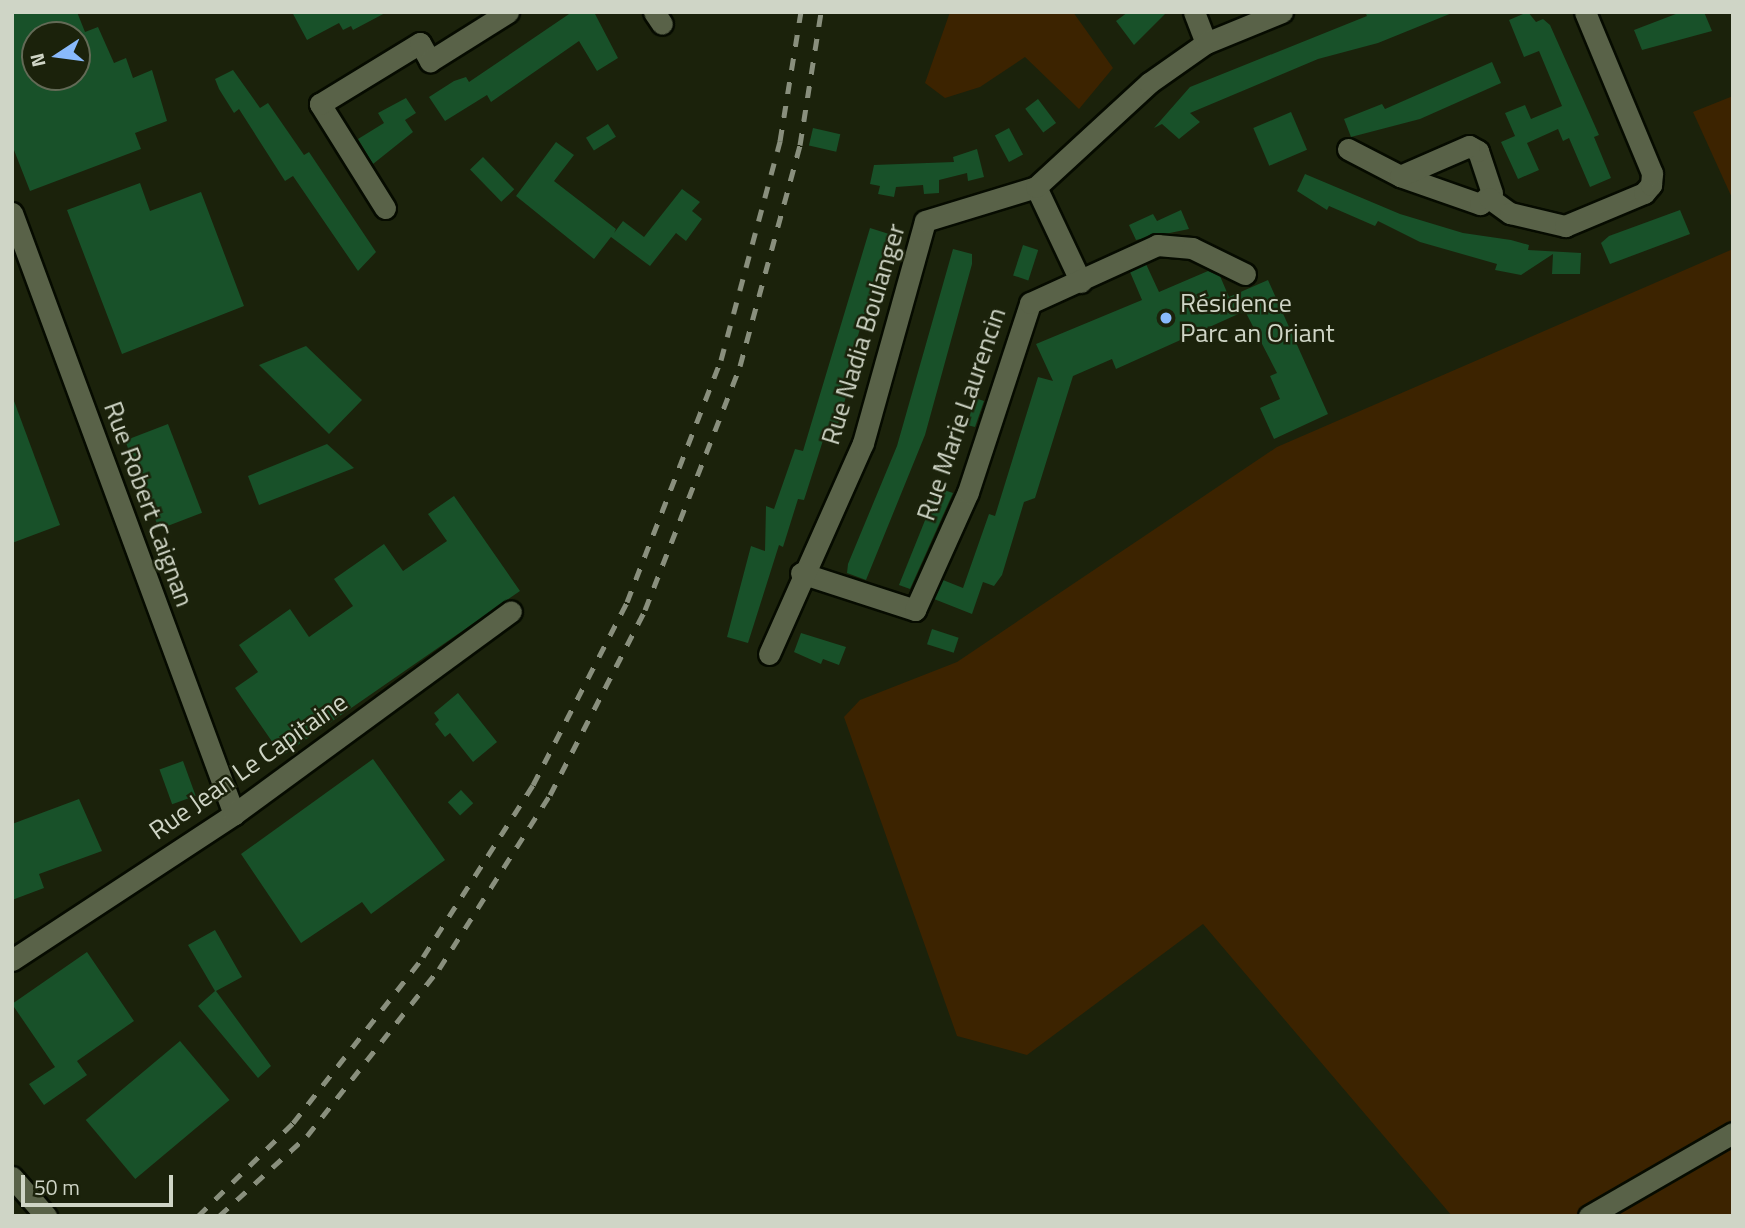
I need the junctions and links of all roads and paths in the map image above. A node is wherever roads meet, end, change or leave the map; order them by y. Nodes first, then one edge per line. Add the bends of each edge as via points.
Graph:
1 (508, 12) edge
2 (1194, 12) edge
3 (1282, 12) edge
4 (1585, 12) edge
5 (1206, 43) junction
6 (1348, 149) dead end
7 (1400, 176) junction
8 (1036, 187) junction
9 (1489, 198) junction
10 (386, 208) dead end
11 (12, 213) edge
12 (1245, 274) dead end
13 (1081, 282) junction
14 (806, 564) junction
15 (511, 611) dead end
16 (769, 654) dead end
17 (234, 814) junction
18 (12, 960) edge
19 (1733, 1133) edge
20 (12, 1177) edge
21 (46, 1216) edge
22 (1589, 1216) edge

1 - 10 street via 430,61 420,43 320,104
2 - 5 street
3 - 5 street, Rue Nadia Boulanger
4 - 9 street via 1652,173 1651,184 1644,193 1565,226 1510,213
5 - 8 street, Rue Nadia Boulanger via 1149,83
6 - 7 street
7 - 9 street via 1480,204
7 - 9 street via 1469,146 1478,151 1492,188
8 - 13 street
8 - 14 street, Rue Nadia Boulanger via 925,221 863,443
11 - 17 street, Rue Robert Caignan
12 - 13 street, Rue Marie Laurencin via 1192,248 1157,246
13 - 14 street, Rue Marie Laurencin via 1030,303 968,492 915,610
14 - 16 street
15 - 17 street, Rue Jean Le Capitaine
17 - 18 street, Rue Jean Le Capitaine
19 - 22 street
20 - 21 street

